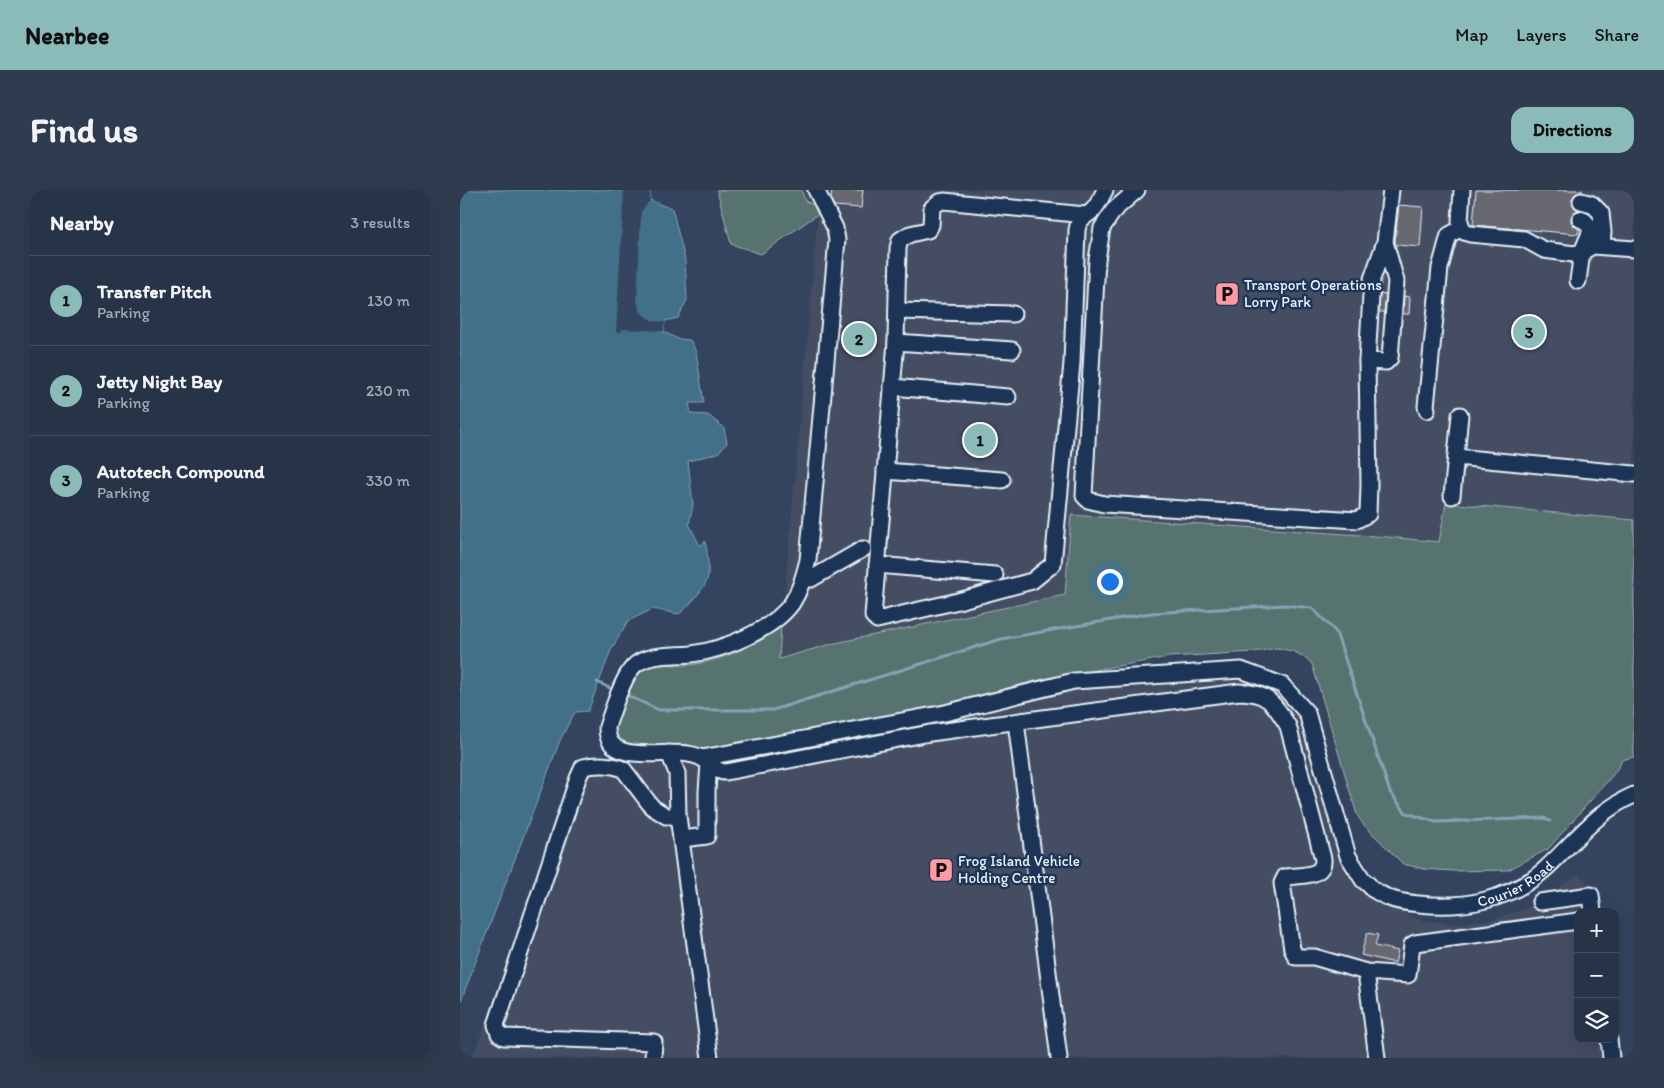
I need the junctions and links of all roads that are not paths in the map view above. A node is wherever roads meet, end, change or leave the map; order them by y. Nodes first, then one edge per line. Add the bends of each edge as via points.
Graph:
1 (816, 190) edge
2 (1105, 190) edge
3 (1137, 190) edge
4 (1391, 190) edge
5 (1462, 190) edge
6 (1581, 201) dead end
7 (1085, 215) junction
8 (1580, 219) dead end
9 (1462, 228) junction
10 (1385, 242) junction
11 (1602, 246) junction
12 (1634, 249) edge
13 (1582, 252) junction
14 (1578, 281) dead end
15 (897, 311) junction
16 (1013, 314) dead end
17 (896, 342) junction
18 (1012, 350) dead end
19 (1367, 361) junction
20 (892, 387) junction
21 (1008, 397) dead end
22 (1427, 410) dead end
23 (1460, 415) dead end
24 (1456, 457) junction
25 (885, 471) junction
26 (1634, 474) edge
27 (1002, 480) dead end
28 (1452, 496) dead end
29 (864, 548) dead end
30 (877, 565) junction
31 (995, 575) dead end
32 (804, 578) junction
33 (1016, 722) junction
34 (669, 753) junction
35 (706, 761) junction
36 (1634, 795) edge
37 (678, 816) junction
38 (682, 839) junction
39 (1348, 856) junction
40 (1323, 862) junction
41 (1540, 902) dead end
42 (1593, 908) edge
43 (1574, 922) edge
44 (1366, 972) junction
45 (1609, 1043) edge
46 (653, 1058) edge
47 (710, 1058) edge
48 (1059, 1058) edge
49 (1377, 1058) edge
50 (1611, 1058) edge

1 - 32 street via 834,228 837,246
2 - 7 street via 1098,204
3 - 19 street via 1114,210 1102,228 1097,260 1084,496 1088,500 1104,504 1358,520 1368,514
4 - 10 street
5 - 9 street
6 - 11 street via 1592,204 1601,213
7 - 15 street via 938,202 932,208 928,230 900,240
7 - 30 street via 1077,230 1072,363 1053,564 1032,581 877,620 873,616
8 - 13 street via 1590,227
9 - 13 street via 1470,234 1524,239 1544,250
9 - 22 street via 1449,235 1440,268
10 - 19 street via 1372,280
10 - 19 street via 1396,281 1390,358 1386,362
11 - 12 street
11 - 13 street via 1593,246
13 - 14 street
15 - 16 street
15 - 17 street
17 - 18 street
17 - 20 street
20 - 21 street
20 - 25 street
23 - 24 street
24 - 26 street
24 - 28 street
25 - 27 street
25 - 30 street
29 - 32 street via 810,579
30 - 31 street
32 - 34 street via 785,610 743,639 715,649 652,658 633,667 607,727 610,742 625,751
33 - 35 street via 930,733 726,772 720,772
33 - 40 street via 1239,692 1261,695 1278,709 1288,726
33 - 48 street
34 - 35 street via 687,753
34 - 37 street via 677,774
35 - 38 street via 707,836
35 - 39 street via 945,713 1074,681 1241,670 1282,685 1307,713
36 - 39 street, Courier Road via 1600,815 1542,871 1518,887 1468,904 1440,906 1390,899 1363,880
37 - 38 street
37 - 46 street via 666,816 652,807 620,767 583,767 496,1025 499,1034 504,1036 654,1042
38 - 47 street
39 - 40 street
40 - 44 street via 1320,871 1285,876 1283,879 1292,949 1296,957 1314,957
41 - 42 street via 1591,895
43 - 44 street via 1415,943 1412,945 1408,975
44 - 49 street
45 - 50 street

